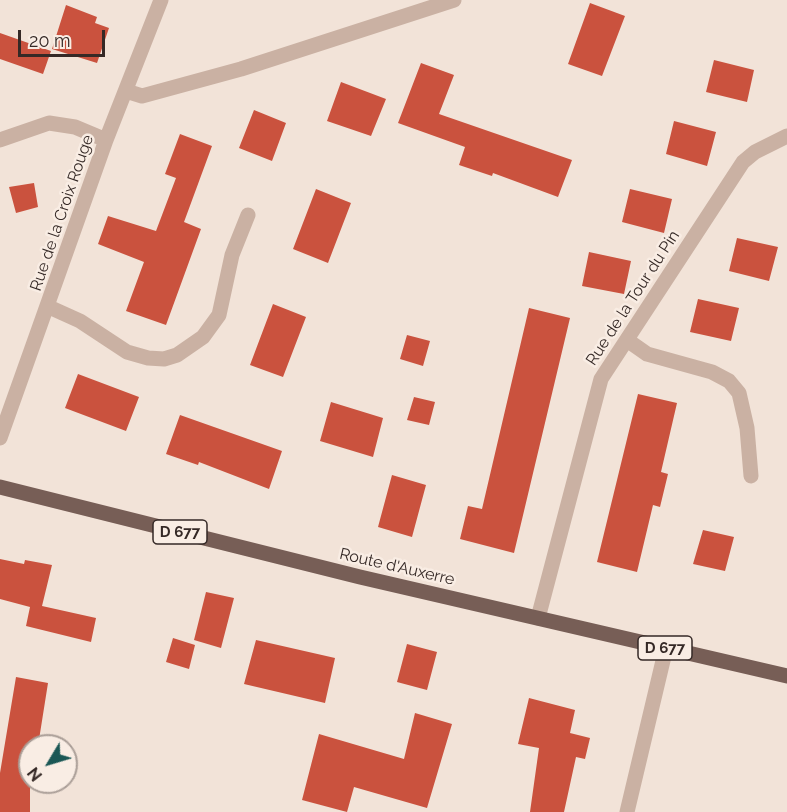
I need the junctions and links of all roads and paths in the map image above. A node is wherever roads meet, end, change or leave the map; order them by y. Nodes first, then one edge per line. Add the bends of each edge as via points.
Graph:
1 (161, 0) edge
2 (454, 0) edge
3 (126, 91) junction
4 (787, 136) edge
5 (0, 140) edge
6 (106, 140) junction
7 (248, 215) dead end
8 (49, 307) junction
9 (627, 340) junction
10 (0, 438) edge
11 (751, 476) dead end
12 (0, 487) edge
13 (538, 618) junction
14 (666, 648) junction
15 (787, 676) edge
16 (627, 812) edge

1 - 3 street, Rue de la Croix Rouge
2 - 3 street via 241,69 142,96
3 - 6 street, Rue de la Croix Rouge
4 - 9 street, Rue de la Tour du Pin via 743,162
5 - 6 street via 49,123 75,127
6 - 8 street, Rue de la Croix Rouge
7 - 8 street via 232,255 219,315 203,337 177,355 164,359 127,352 80,321
8 - 10 street, Rue de la Croix Rouge
9 - 11 street via 648,354 712,372 729,381 739,393
9 - 13 street, Rue de la Tour du Pin via 595,394
12 - 13 main road, Route d'Auxerre / D 677
13 - 14 main road, Route d'Auxerre / D 677
14 - 15 main road, Route d'Auxerre / D 677
14 - 16 street

